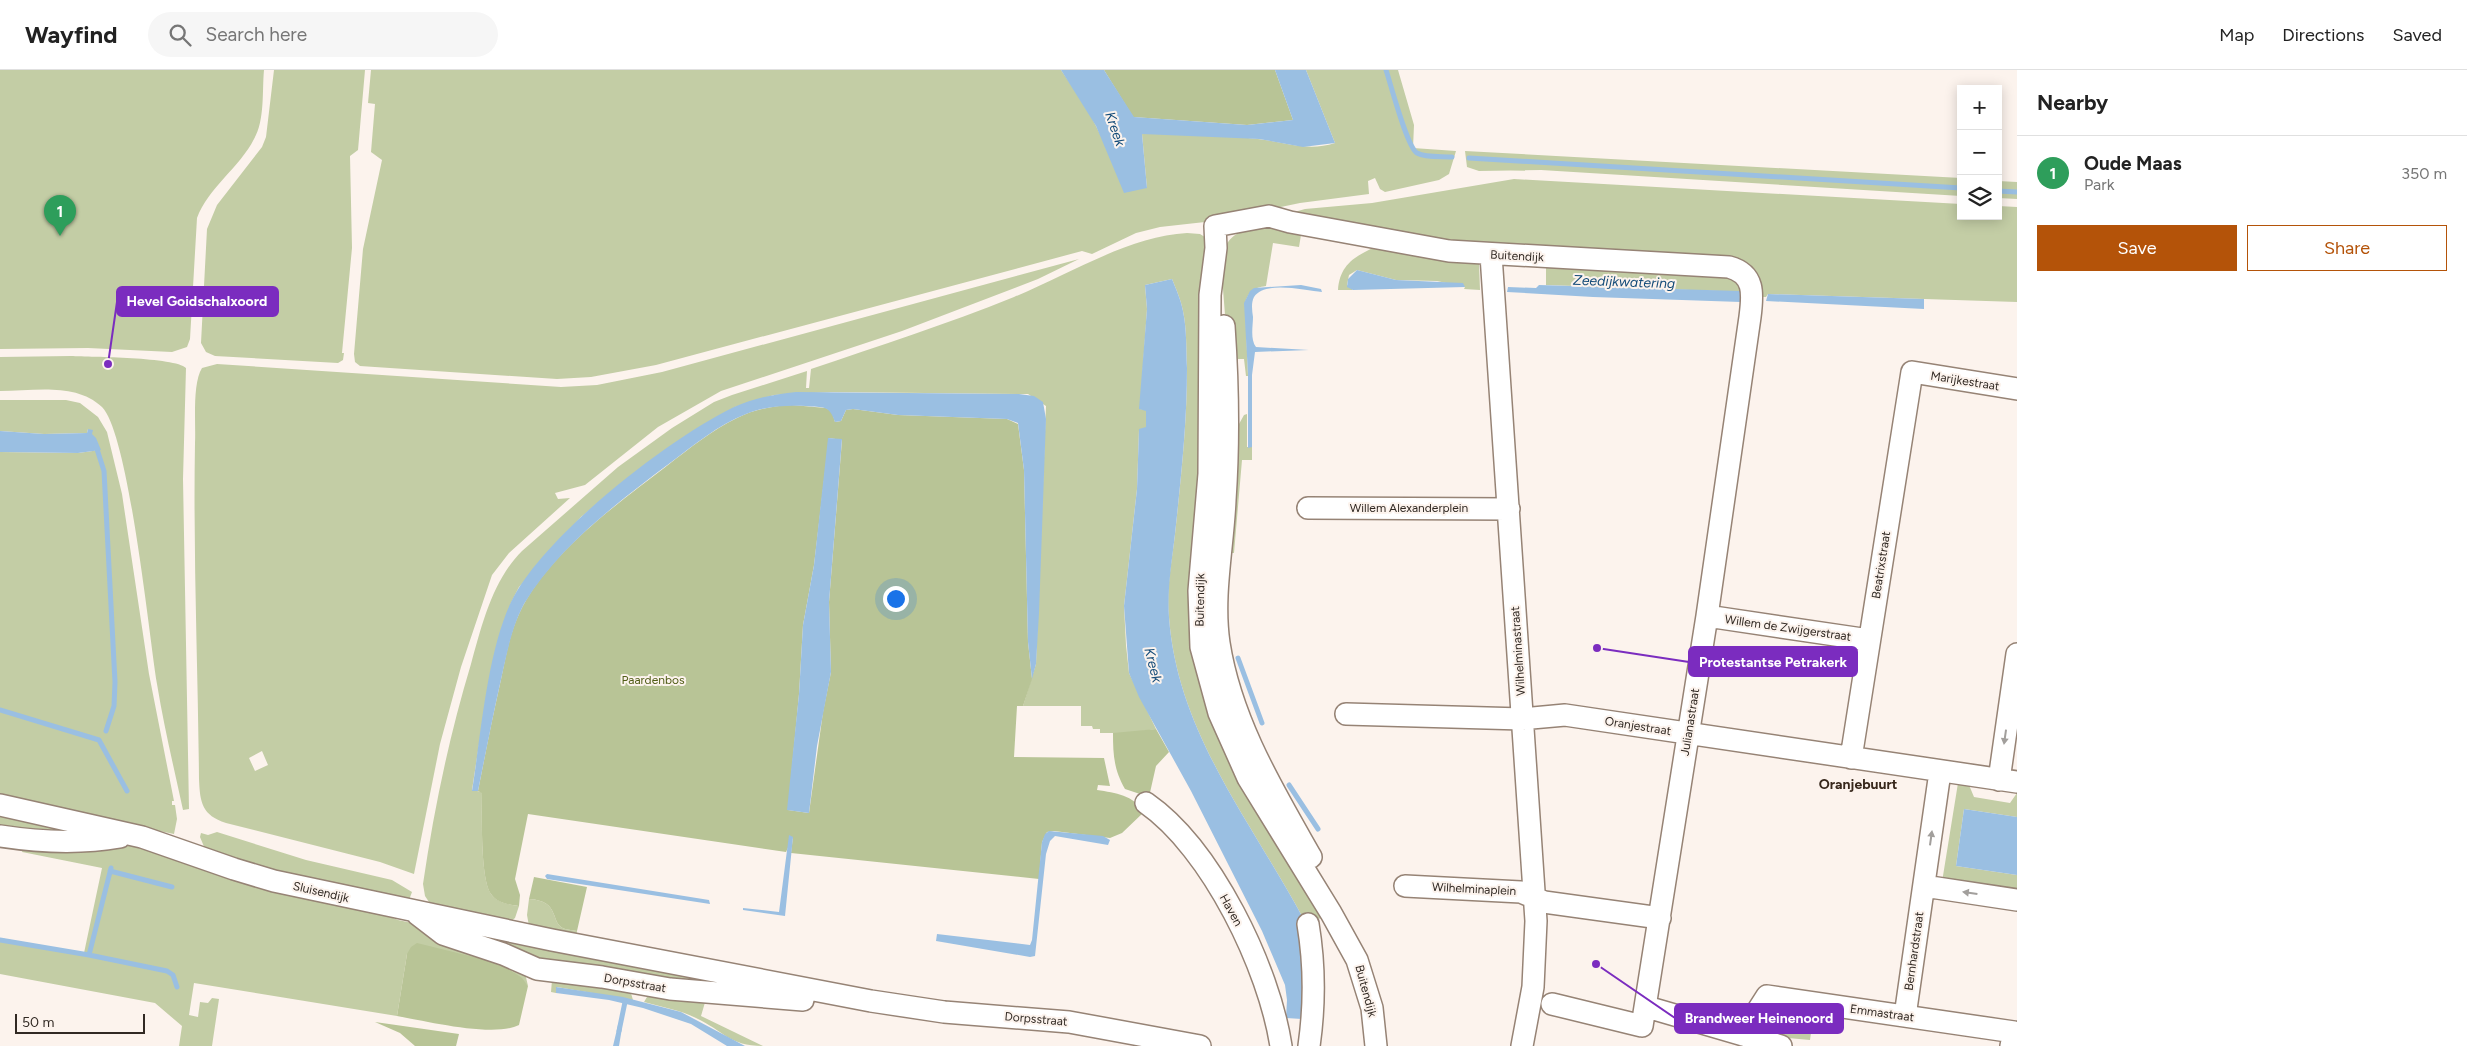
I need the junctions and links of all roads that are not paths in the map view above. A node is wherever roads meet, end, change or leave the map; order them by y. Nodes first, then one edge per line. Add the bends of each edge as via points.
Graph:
1 (1491, 255) junction
2 (1753, 294) joint
3 (1912, 372) joint
4 (2017, 389) edge
5 (1308, 508) dead end
6 (1509, 509) junction
7 (1707, 616) junction
8 (1869, 640) junction
9 (2017, 654) edge
10 (1346, 714) dead end
11 (1522, 719) junction
12 (1688, 734) junction
13 (1851, 758) junction
14 (1940, 772) junction
15 (2008, 781) edge
16 (1146, 803) dead end
17 (0, 805) edge
18 (129, 834) junction
19 (0, 836) edge
20 (1405, 886) dead end
21 (1924, 886) junction
22 (1534, 897) junction
23 (2017, 900) edge
24 (414, 912) junction
25 (1660, 918) junction
26 (1308, 924) dead end
27 (518, 933) joint
28 (871, 1001) junction
29 (1552, 1004) dead end
30 (1647, 1007) junction
31 (1904, 1016) junction
32 (1742, 1035) junction
33 (2014, 1037) edge
34 (1280, 1042) edge
35 (1310, 1043) edge
36 (1200, 1046) edge
37 (1376, 1046) edge
38 (1522, 1046) edge
39 (1781, 1046) edge

1 - 2 street, Buitendijk via 1729,267 1748,279
1 - 6 street, Wilhelminastraat
1 - 37 street, Buitendijk via 1434,249 1269,216 1215,226 1227,388 1226,499 1217,610 1219,644 1230,691 1244,730 1317,868 1329,896 1332,913 1361,970 1372,1008
2 - 7 street, Julianastraat
3 - 4 street, Marijkestraat
3 - 8 street, Beatrixstraat
5 - 6 street, Willem Alexanderplein
6 - 11 street, Wilhelminastraat
7 - 8 street, Willem de Zwijgerstraat
7 - 12 street, Julianastraat
8 - 13 street, Beatrixstraat
9 -> 15 street
10 - 11 street, Oranjestraat
11 - 12 street, Oranjestraat via 1565,715
11 - 22 street, Wilhelminastraat
12 - 13 street, Oranjestraat
12 - 25 street, Julianastraat
13 - 14 street, Oranjestraat
14 - 15 street, Oranjestraat
21 -> 14 street, Bernhardstraat
16 - 34 street, Haven via 1182,835 1233,912 1264,980
17 - 18 street, Sluisendijk
18 - 19 street, Sluisendijk via 83,841
18 - 24 street, Sluisendijk via 260,877
20 - 22 street, Wilhelminaplein via 1521,892
23 -> 21 street
21 - 31 street, Bernhardstraat
22 - 25 street, Wilhelminaplein via 1544,902
22 - 38 street, Wilhelminastraat via 1534,971
24 - 27 street, Sluisendijk
24 - 28 street, Dorpsstraat via 443,934 537,969 685,991 819,1001
25 - 30 street, Julianastraat
26 - 35 street, Haven via 1315,974
27 - 28 street, Dorpsstraat
28 - 36 street, Dorpsstraat via 944,1012 1069,1022
29 - 30 street, Julianastraat via 1642,1026
30 - 32 street
31 - 32 street, Emmastraat via 1767,996
31 - 33 street, Emmastraat
32 - 39 street
34 - 35 street, Haven

